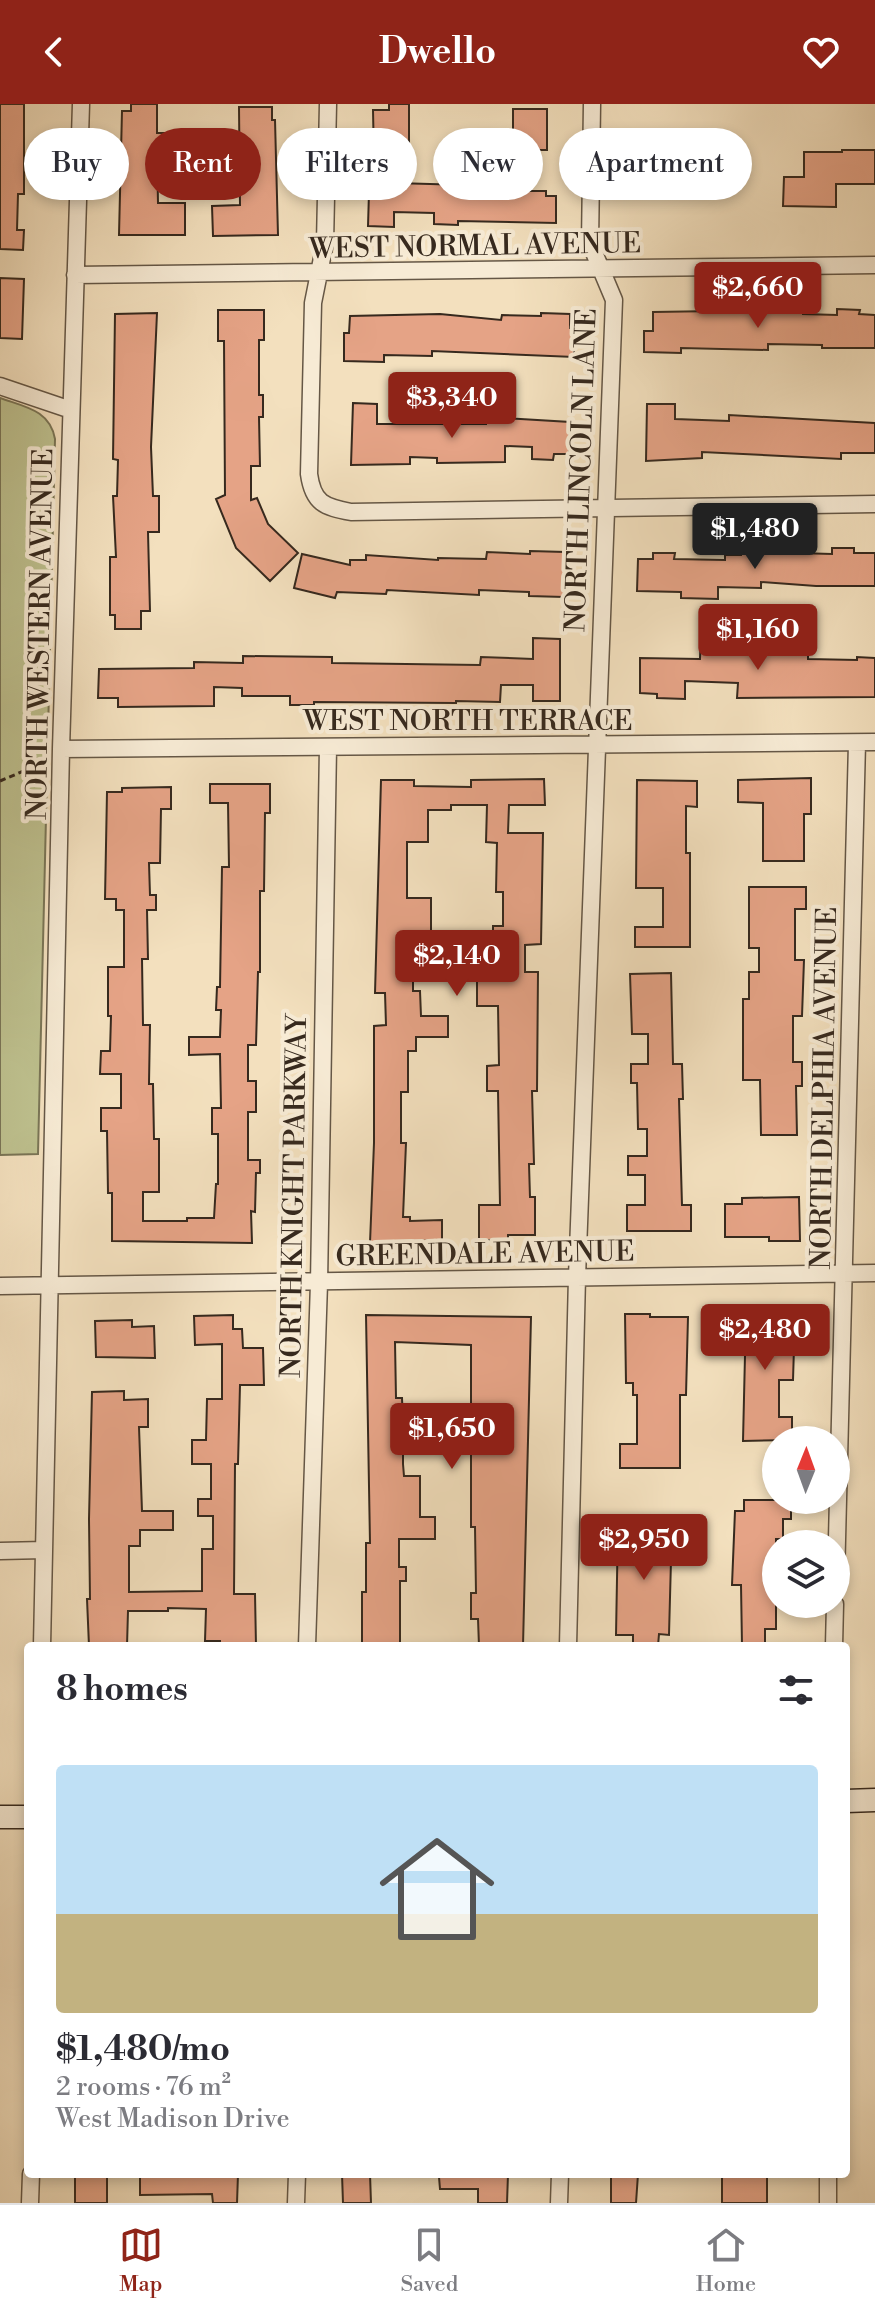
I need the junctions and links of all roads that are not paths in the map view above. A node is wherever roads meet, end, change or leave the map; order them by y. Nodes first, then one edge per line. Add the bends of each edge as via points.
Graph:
1 (81, 104) edge
2 (328, 104) edge
3 (592, 104) edge
4 (875, 265) edge
5 (603, 271) junction
6 (320, 273) junction
7 (75, 275) junction
8 (0, 386) edge
9 (71, 410) junction
10 (875, 504) edge
11 (606, 507) junction
12 (875, 742) edge
13 (857, 743) junction
14 (597, 745) junction
15 (328, 747) junction
16 (61, 749) junction
17 (844, 1273) junction
18 (875, 1273) edge
19 (577, 1277) junction
20 (319, 1283) junction
21 (50, 1285) junction
22 (0, 1286) edge
23 (837, 1530) edge
24 (44, 1550) junction
25 (0, 1551) edge
26 (835, 1618) edge
27 (42, 1642) edge
28 (307, 1642) edge
29 (568, 1642) edge
30 (834, 1642) edge
31 (875, 1800) edge
32 (850, 1801) edge
33 (0, 1817) edge
34 (24, 1817) edge
35 (31, 2178) edge
36 (297, 2178) edge
37 (560, 2178) edge
38 (828, 2178) edge
39 (30, 2203) edge
40 (296, 2203) edge
41 (559, 2203) edge
42 (828, 2203) edge

1 - 7 street, NORTH WESTERN AVENUE
2 - 6 street
3 - 5 street, NORTH LINCOLN LANE via 590,243
4 - 5 street, WEST NORMAL AVENUE
5 - 6 street, WEST NORMAL AVENUE
5 - 11 street, NORTH LINCOLN LANE via 614,300
6 - 7 street, WEST NORMAL AVENUE
6 - 11 street via 313,303 309,474 317,500 351,512
7 - 9 street, NORTH WESTERN AVENUE
8 - 9 street
9 - 16 street, NORTH WESTERN AVENUE
10 - 11 street
11 - 14 street, NORTH LINCOLN LANE
12 - 13 street, WEST NORTH TERRACE
13 - 14 street, WEST NORTH TERRACE
13 - 17 street, NORTH DELPHIA AVENUE
14 - 15 street, WEST NORTH TERRACE
14 - 19 street, NORTH LINCOLN LANE
15 - 16 street, WEST NORTH TERRACE
15 - 20 street, NORTH KNIGHT PARKWAY
16 - 21 street, NORTH WESTERN AVENUE
17 - 18 street, GREENDALE AVENUE
17 - 19 street, GREENDALE AVENUE
17 - 23 street, NORTH DELPHIA AVENUE
19 - 20 street, GREENDALE AVENUE
19 - 29 street, NORTH LINCOLN LANE
20 - 21 street, GREENDALE AVENUE
20 - 28 street, NORTH KNIGHT PARKWAY
21 - 22 street, GREENDALE AVENUE
21 - 24 street, NORTH WESTERN AVENUE
24 - 25 street
24 - 27 street, NORTH WESTERN AVENUE
26 - 30 street
31 - 32 main road
33 - 34 main road
35 - 39 street
36 - 40 street
37 - 41 street
38 - 42 street

